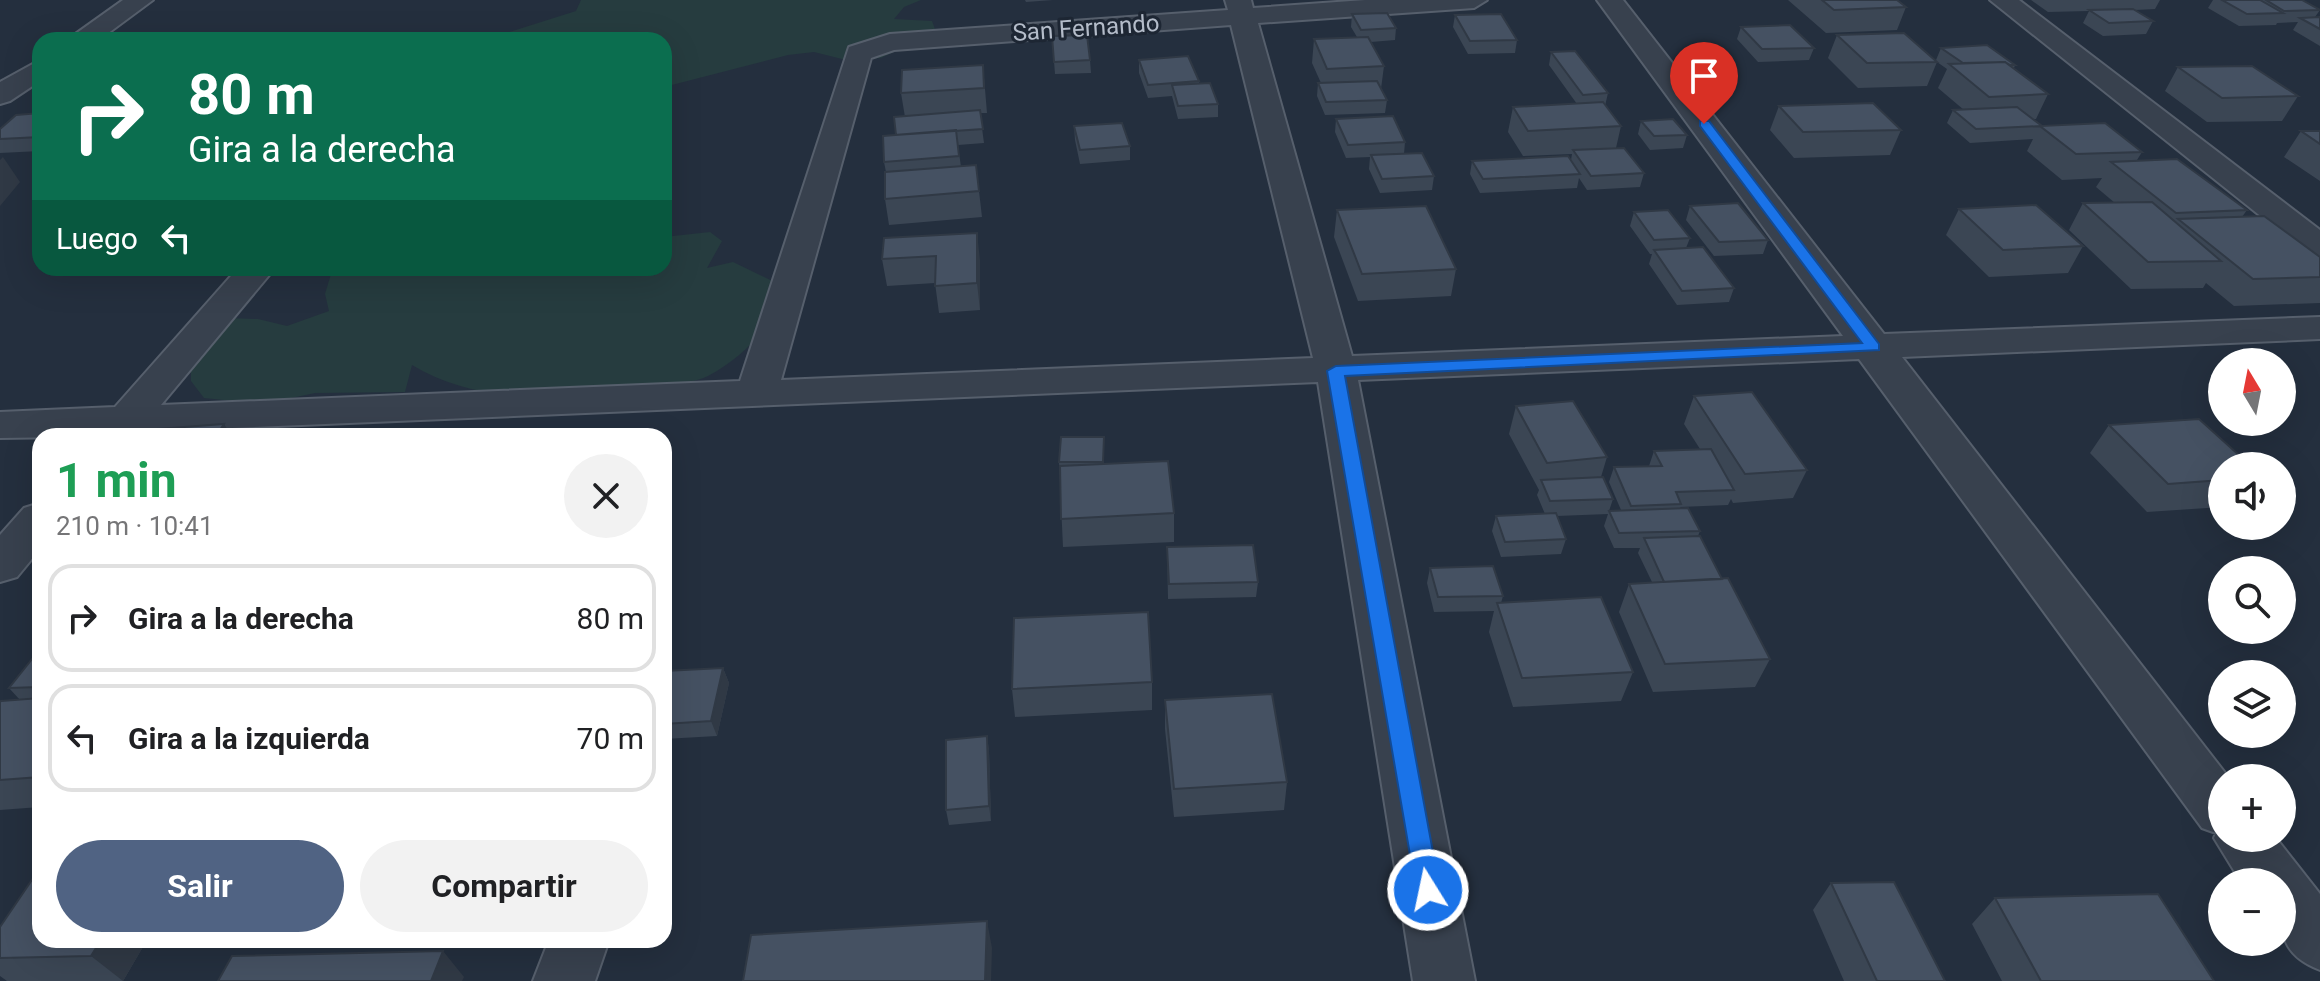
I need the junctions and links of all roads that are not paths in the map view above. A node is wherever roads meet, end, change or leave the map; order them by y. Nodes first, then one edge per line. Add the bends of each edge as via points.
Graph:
1 (140, 0) edge
2 (1474, 0) edge
3 (1610, 0) edge
4 (2003, 0) edge
5 (1240, 8) edge
6 (93, 32) edge
7 (32, 73) edge
8 (0, 95) edge
9 (2320, 247) edge
10 (250, 276) edge
11 (2320, 328) edge
12 (1874, 347) junction
13 (1336, 371) junction
14 (756, 396) junction
15 (0, 425) edge
16 (120, 428) edge
17 (32, 528) edge
18 (0, 565) edge
19 (2208, 792) edge
20 (2296, 909) edge
21 (2320, 941) edge
22 (576, 948) edge
23 (564, 981) edge
24 (1444, 981) edge

1 - 6 street
2 - 5 street, San Fernando
3 - 12 street
4 - 9 street
5 - 13 street
5 - 14 street, San Fernando via 890,42 859,53
7 - 8 street
10 - 16 street
11 - 12 street
12 - 13 street
12 - 19 street
13 - 14 street
13 - 24 street
14 - 16 street
15 - 16 street
17 - 18 street
20 - 21 street
22 - 23 street

